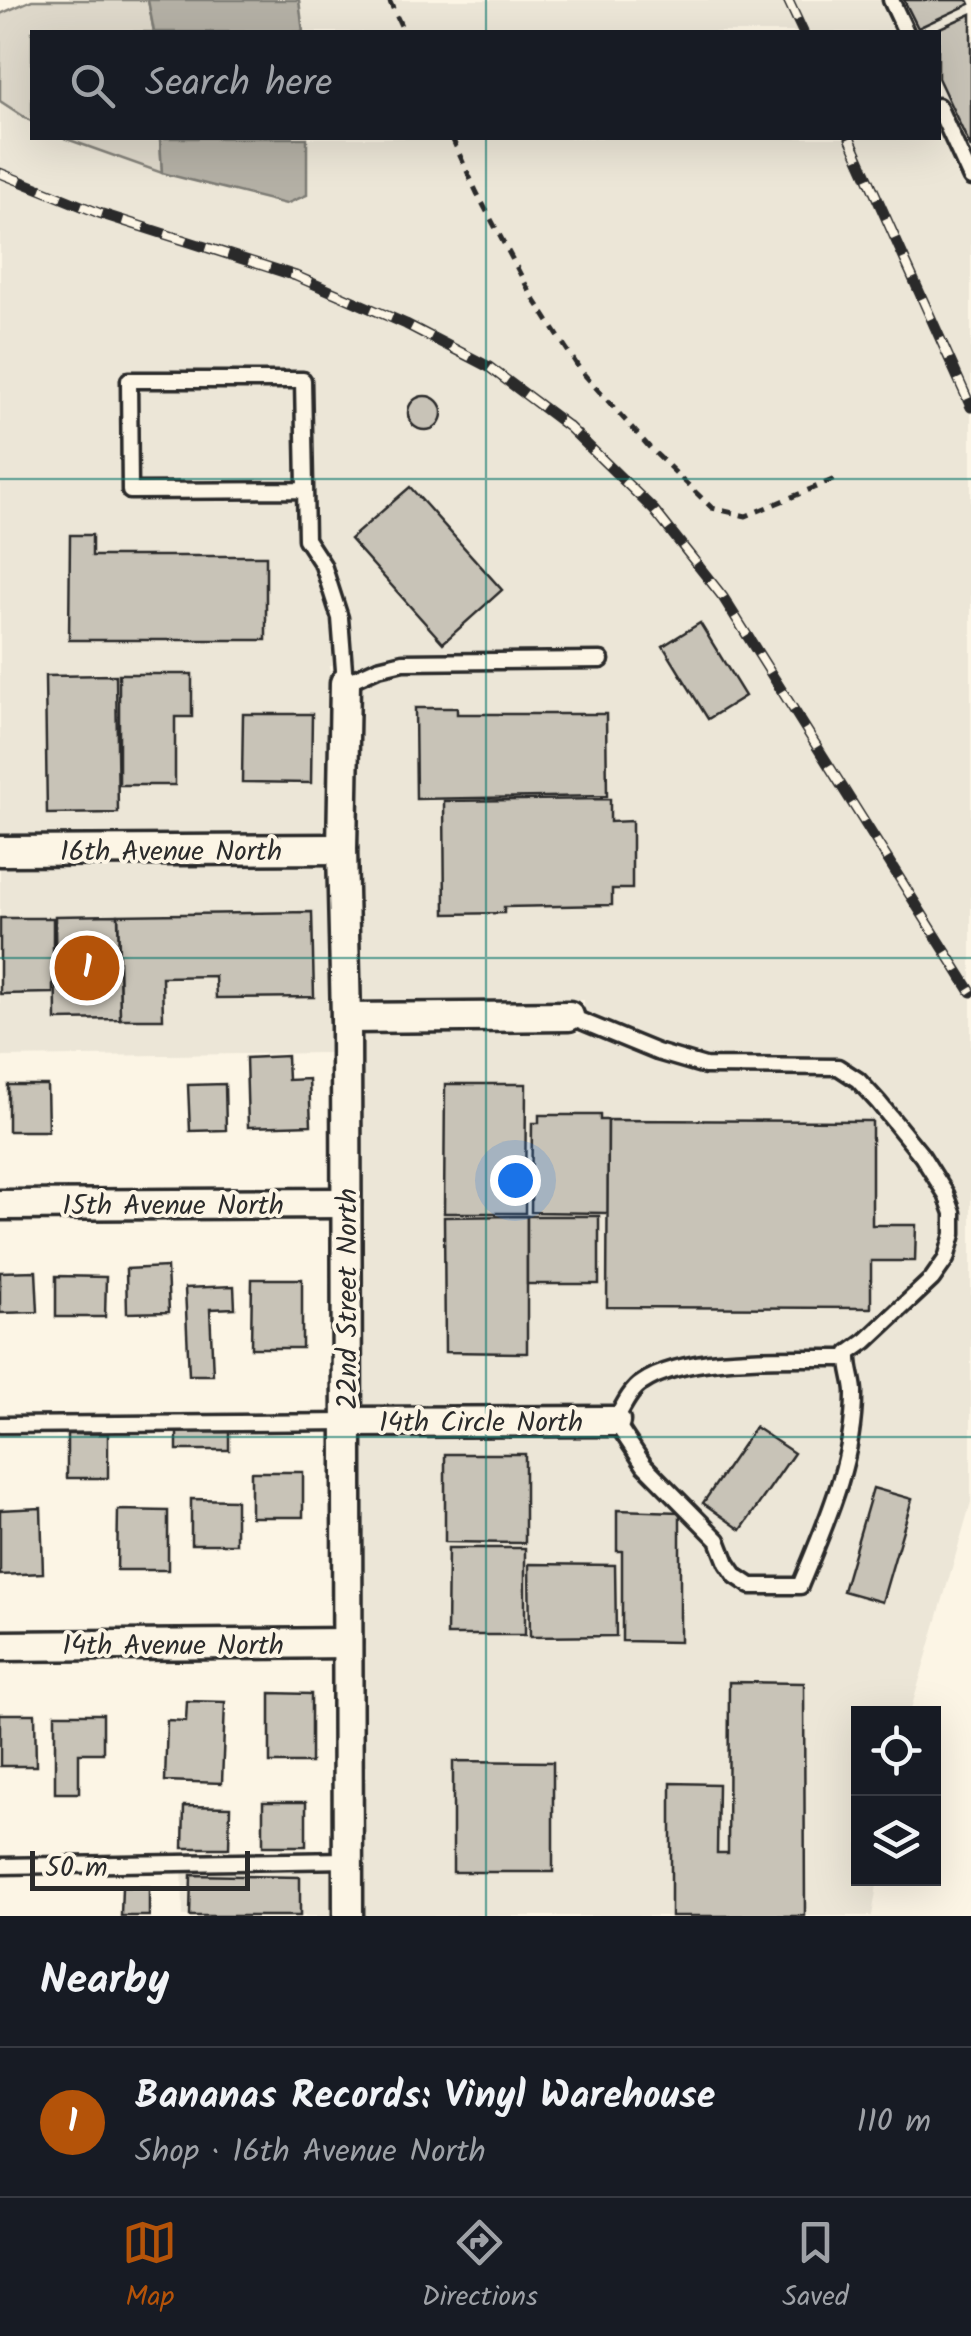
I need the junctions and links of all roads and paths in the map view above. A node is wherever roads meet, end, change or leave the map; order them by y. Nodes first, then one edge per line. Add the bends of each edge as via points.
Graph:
1 (389, 0) edge
2 (891, 0) edge
3 (403, 30) edge
4 (905, 30) edge
5 (941, 113) edge
6 (453, 140) edge
7 (971, 178) edge
8 (835, 479) dead end
9 (305, 490) junction
10 (601, 660) dead end
11 (345, 683) junction
12 (342, 850) junction
13 (0, 851) edge
14 (569, 1016) joint
15 (346, 1018) junction
16 (346, 1202) junction
17 (0, 1205) edge
18 (849, 1358) junction
19 (615, 1421) junction
20 (346, 1422) junction
21 (0, 1425) edge
22 (347, 1643) junction
23 (0, 1646) edge
24 (348, 1860) junction
25 (0, 1866) edge
26 (348, 1916) edge

1 - 3 path
2 - 4 lane
5 - 7 lane
6 - 8 path via 532,296 581,371 712,508 746,516
9 - 9 lane via 303,380 129,380 130,491
9 - 11 lane via 306,539 323,565 340,618
10 - 11 lane via 403,662
11 - 12 street, 22nd Street North
12 - 13 street, 16th Avenue North
12 - 15 street, 22nd Street North
14 - 15 street
14 - 18 lane via 705,1066 838,1066 912,1143 952,1213 946,1259
15 - 16 street, 22nd Street North
16 - 17 street, 15th Avenue North
16 - 20 street, 22nd Street North
18 - 19 lane via 704,1362 668,1370 638,1384
18 - 19 lane via 851,1431 840,1487 800,1586 751,1586 736,1576 718,1540 644,1465
19 - 20 street, 14th Circle North
20 - 21 lane
20 - 22 street, 22nd Street North
22 - 23 street, 14th Avenue North
22 - 24 street, 22nd Street North
24 - 25 lane
24 - 26 street, 22nd Street North

